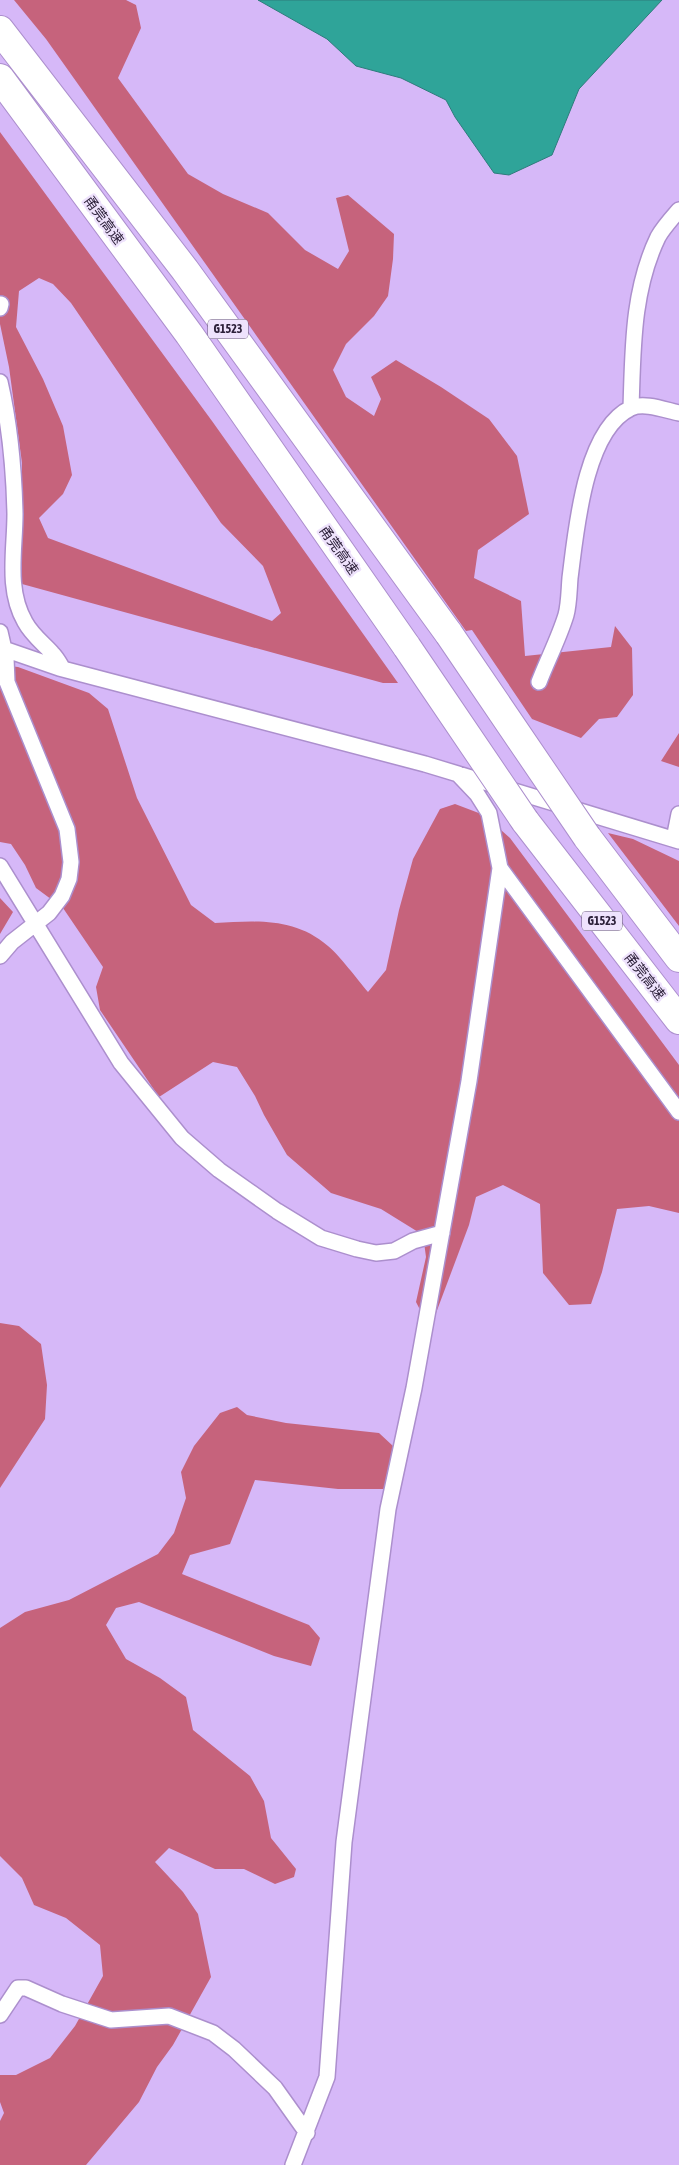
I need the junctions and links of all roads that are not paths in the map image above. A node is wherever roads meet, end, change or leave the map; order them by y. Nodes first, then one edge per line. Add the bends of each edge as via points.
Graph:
1 (0, 30) edge
2 (0, 78) edge
3 (679, 210) edge
4 (0, 382) edge
5 (631, 408) junction
6 (679, 413) edge
7 (0, 632) edge
8 (4, 649) junction
9 (63, 669) junction
10 (538, 682) dead end
11 (458, 774) junction
12 (679, 814) edge
13 (676, 840) edge
14 (0, 866) edge
15 (500, 868) junction
16 (36, 923) junction
17 (0, 956) edge
18 (679, 958) edge
19 (679, 1020) edge
20 (679, 1112) edge
21 (442, 1233) junction
22 (0, 2015) edge
23 (307, 2133) junction
24 (293, 2165) edge

1 - 18 highway, G1523, bridge via 185,270 449,634 587,837
2 - 19 highway, 甬莞高速 / G1523, bridge via 189,334 525,821
3 - 5 street via 658,236 641,284 634,333
4 - 9 street via 11,449 15,515 12,574 19,606 30,630
5 - 6 street via 645,406
5 - 10 street via 611,423 590,465 576,536 566,615
7 - 8 street
8 - 9 street
8 - 16 street via 7,682 67,829 71,862 62,896
9 - 11 street
11 - 13 street
11 - 15 street via 489,813
12 - 13 street
14 - 16 street
15 - 20 street
15 - 21 street
16 - 17 street
16 - 21 street via 120,1063 182,1138 219,1170 321,1238 357,1250 394,1251 413,1241
21 - 23 street via 388,1509 344,1842 327,2077
22 - 23 street via 18,1988 26,1988 111,2020 169,2016 205,2029 234,2049 275,2088
23 - 24 street

